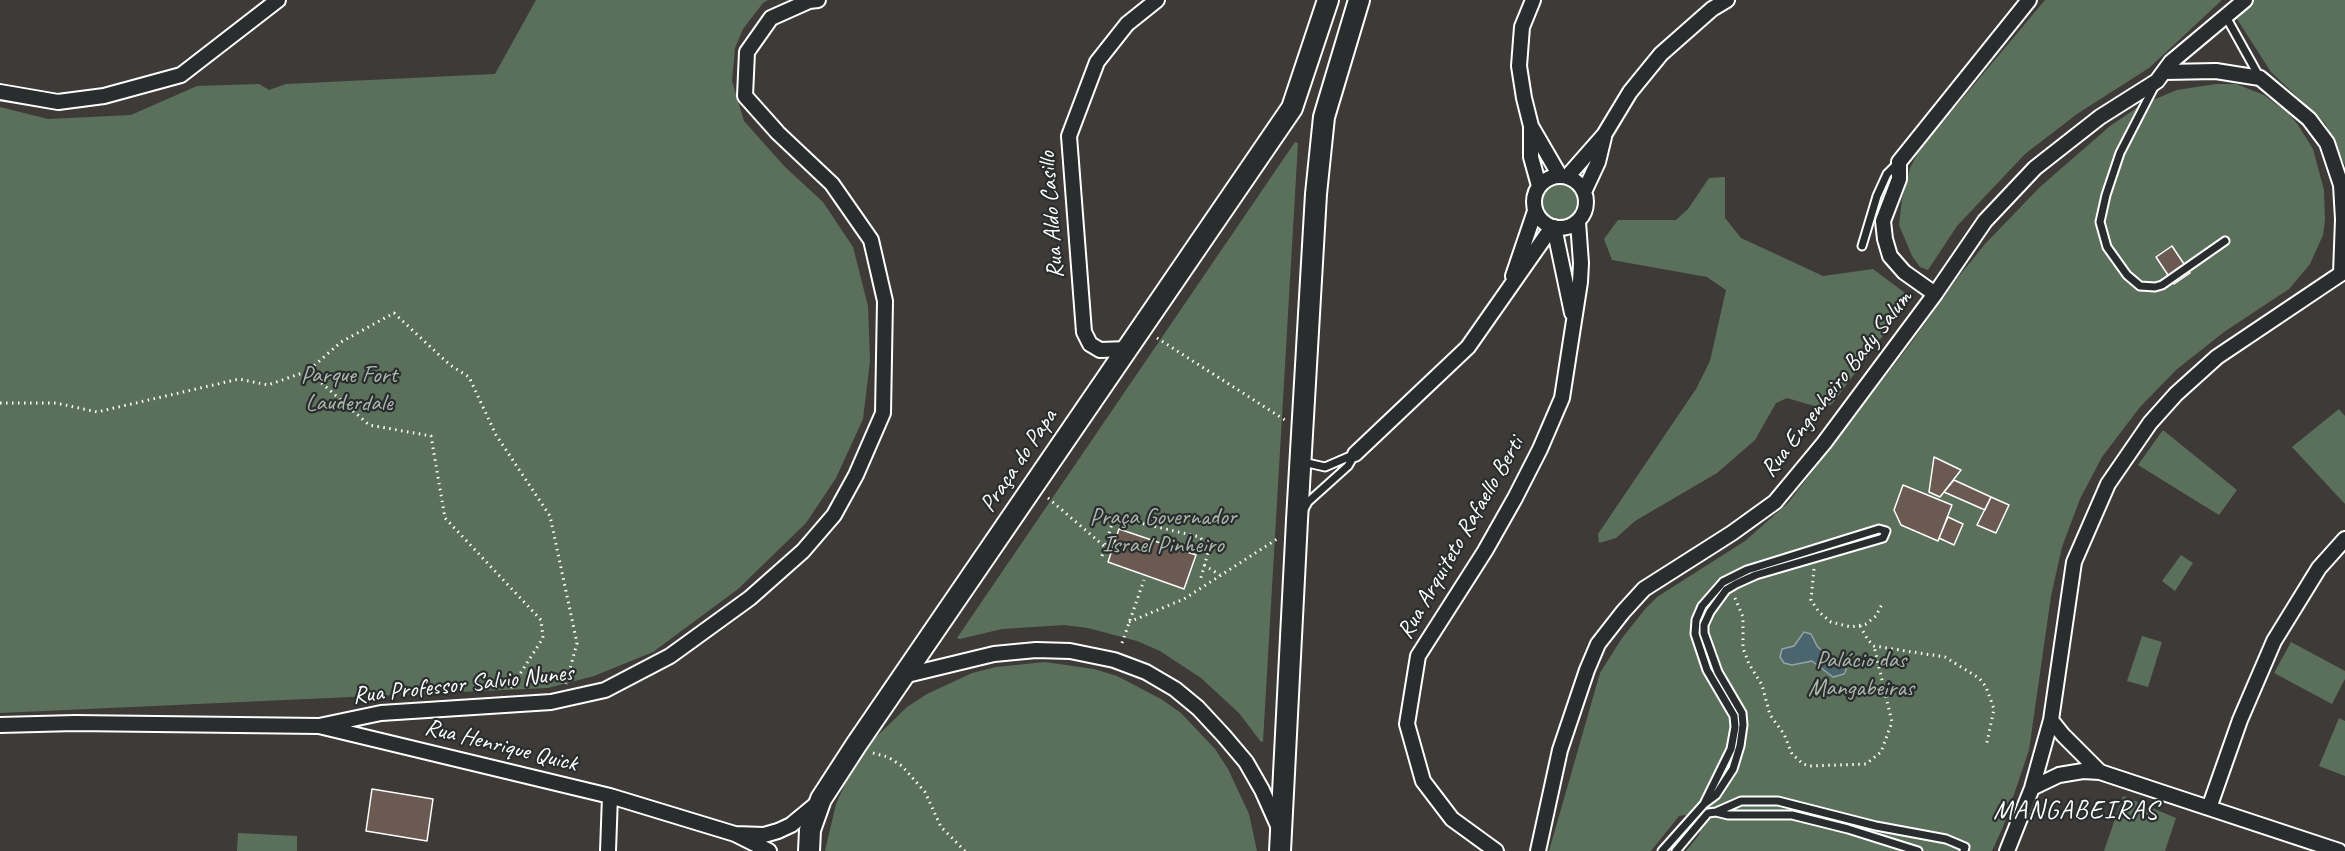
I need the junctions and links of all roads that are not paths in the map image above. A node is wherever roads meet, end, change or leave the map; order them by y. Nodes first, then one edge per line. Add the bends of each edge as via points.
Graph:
1 (278, 0) edge
2 (818, 0) edge
3 (1157, 0) edge
4 (1328, 0) edge
5 (1359, 0) edge
6 (1533, 0) edge
7 (1727, 0) edge
8 (2029, 0) edge
9 (2244, 0) edge
10 (2225, 15) junction
11 (2161, 76) junction
12 (2260, 78) junction
13 (0, 92) edge
14 (1292, 108) junction
15 (1324, 117) junction
16 (1531, 126) junction
17 (1604, 135) junction
18 (1899, 162) junction
19 (1564, 176) junction
20 (1539, 186) junction
21 (1584, 192) junction
22 (1536, 211) junction
23 (1578, 222) junction
24 (1553, 227) junction
25 (2224, 241) dead end
26 (1862, 246) dead end
27 (2343, 273) edge
28 (1508, 292) junction
29 (1935, 294) junction
30 (1574, 325) junction
31 (1127, 349) junction
32 (1355, 454) junction
33 (1301, 461) junction
34 (1297, 520) junction
35 (2345, 539) edge
36 (903, 676) junction
37 (2051, 720) junction
38 (0, 725) edge
39 (320, 726) junction
40 (2100, 772) junction
41 (2032, 788) junction
42 (610, 796) junction
43 (821, 800) junction
44 (1704, 804) junction
45 (2209, 808) junction
46 (1716, 812) junction
47 (735, 834) junction
48 (1281, 842) edge
49 (608, 851) edge
50 (769, 851) edge
51 (809, 851) edge
52 (1496, 851) edge
53 (1538, 851) edge
54 (1662, 851) edge
55 (1676, 851) edge
56 (1918, 851) edge
57 (1964, 851) edge
58 (2007, 851) edge
59 (2339, 851) edge

1 - 13 street via 181,75 104,96 58,102
2 - 39 street, Rua Professor Salvio Nunes via 809,0 771,18 747,52 745,96 832,184 871,240 885,301 883,413 834,514 803,551 750,598 670,656 605,690 551,702 381,713
3 - 31 street, Rua Aldo Casillo via 1127,24 1097,62 1069,136 1084,332 1090,344 1100,350
4 - 14 street, Praça do Papa
5 - 15 street
6 - 16 street via 1522,27 1519,66
7 - 17 street via 1661,54 1630,92
8 - 18 street, Rua Engenheiro Bady Salum
9 - 10 street
10 - 11 street via 2171,62
10 - 12 lane
11 - 12 street via 2216,71
11 - 25 lane via 2120,153 2100,222 2104,240 2127,275 2140,286 2155,287
11 - 29 street via 2035,168 1985,221
12 - 27 street via 2309,119 2327,143 2341,185
14 - 15 street
14 - 31 street, Praça do Papa
15 - 33 street
16 - 19 street
16 - 20 street via 1531,157
17 - 19 street
17 - 21 street via 1598,162
18 - 26 lane, Rua Engenheiro Bady Salum via 1887,174 1876,196
18 - 29 street, Rua Engenheiro Bady Salum via 1899,179 1883,221 1885,239 1890,256 1904,272
19 - 20 street via 1545,180
19 - 21 street via 1581,185
20 - 22 street via 1535,194
21 - 23 street via 1586,208
22 - 24 street via 1540,219
22 - 28 street
23 - 24 street
23 - 30 street, Rua Arquiteto Rafaello Berti via 1581,263
24 - 28 street
24 - 30 street, Rua Arquiteto Rafaello Berti
27 - 37 street via 2217,357 2150,423 2108,484 2074,562
28 - 32 street via 1468,347
29 - 53 street, Rua Engenheiro Bady Salum via 1775,502 1644,589 1598,644 1560,750
30 - 52 street, Rua Arquiteto Rafaello Berti via 1562,398 1485,551 1418,656 1407,724 1423,781 1452,819
31 - 36 street, Praça do Papa
32 - 33 lane via 1325,467
32 - 34 lane via 1348,466 1308,502
33 - 34 street
34 - 48 street
35 - 45 street via 2319,568 2274,641 2240,720
36 - 43 street, Praça do Papa
36 - 48 street via 993,654 1036,650 1070,651 1114,660 1146,672 1198,708 1246,762 1262,790
37 - 40 street
37 - 41 street
38 - 39 street, Rua Henrique Quick
39 - 42 street, Rua Henrique Quick
40 - 41 street via 2059,774
40 - 45 street
41 - 58 street
42 - 47 street, Rua Henrique Quick
42 - 49 street
43 - 47 street, Rua Henrique Quick via 778,831 764,835
43 - 51 street, Praça do Papa via 810,830
44 - 44 lane via 1716,795 1733,769 1743,725 1738,705 1718,672 1704,633 1710,612 1730,588 1756,575 1883,538 1886,531 1880,529 1740,573 1723,582 1702,606 1695,634 1707,670 1730,706 1735,727 1731,750
44 - 54 lane
45 - 59 street
46 - 55 lane via 1708,813
46 - 56 lane via 1792,815
46 - 57 lane via 1742,801 1778,801 1946,839 1965,847
47 - 50 street, Rua Henrique Quick

